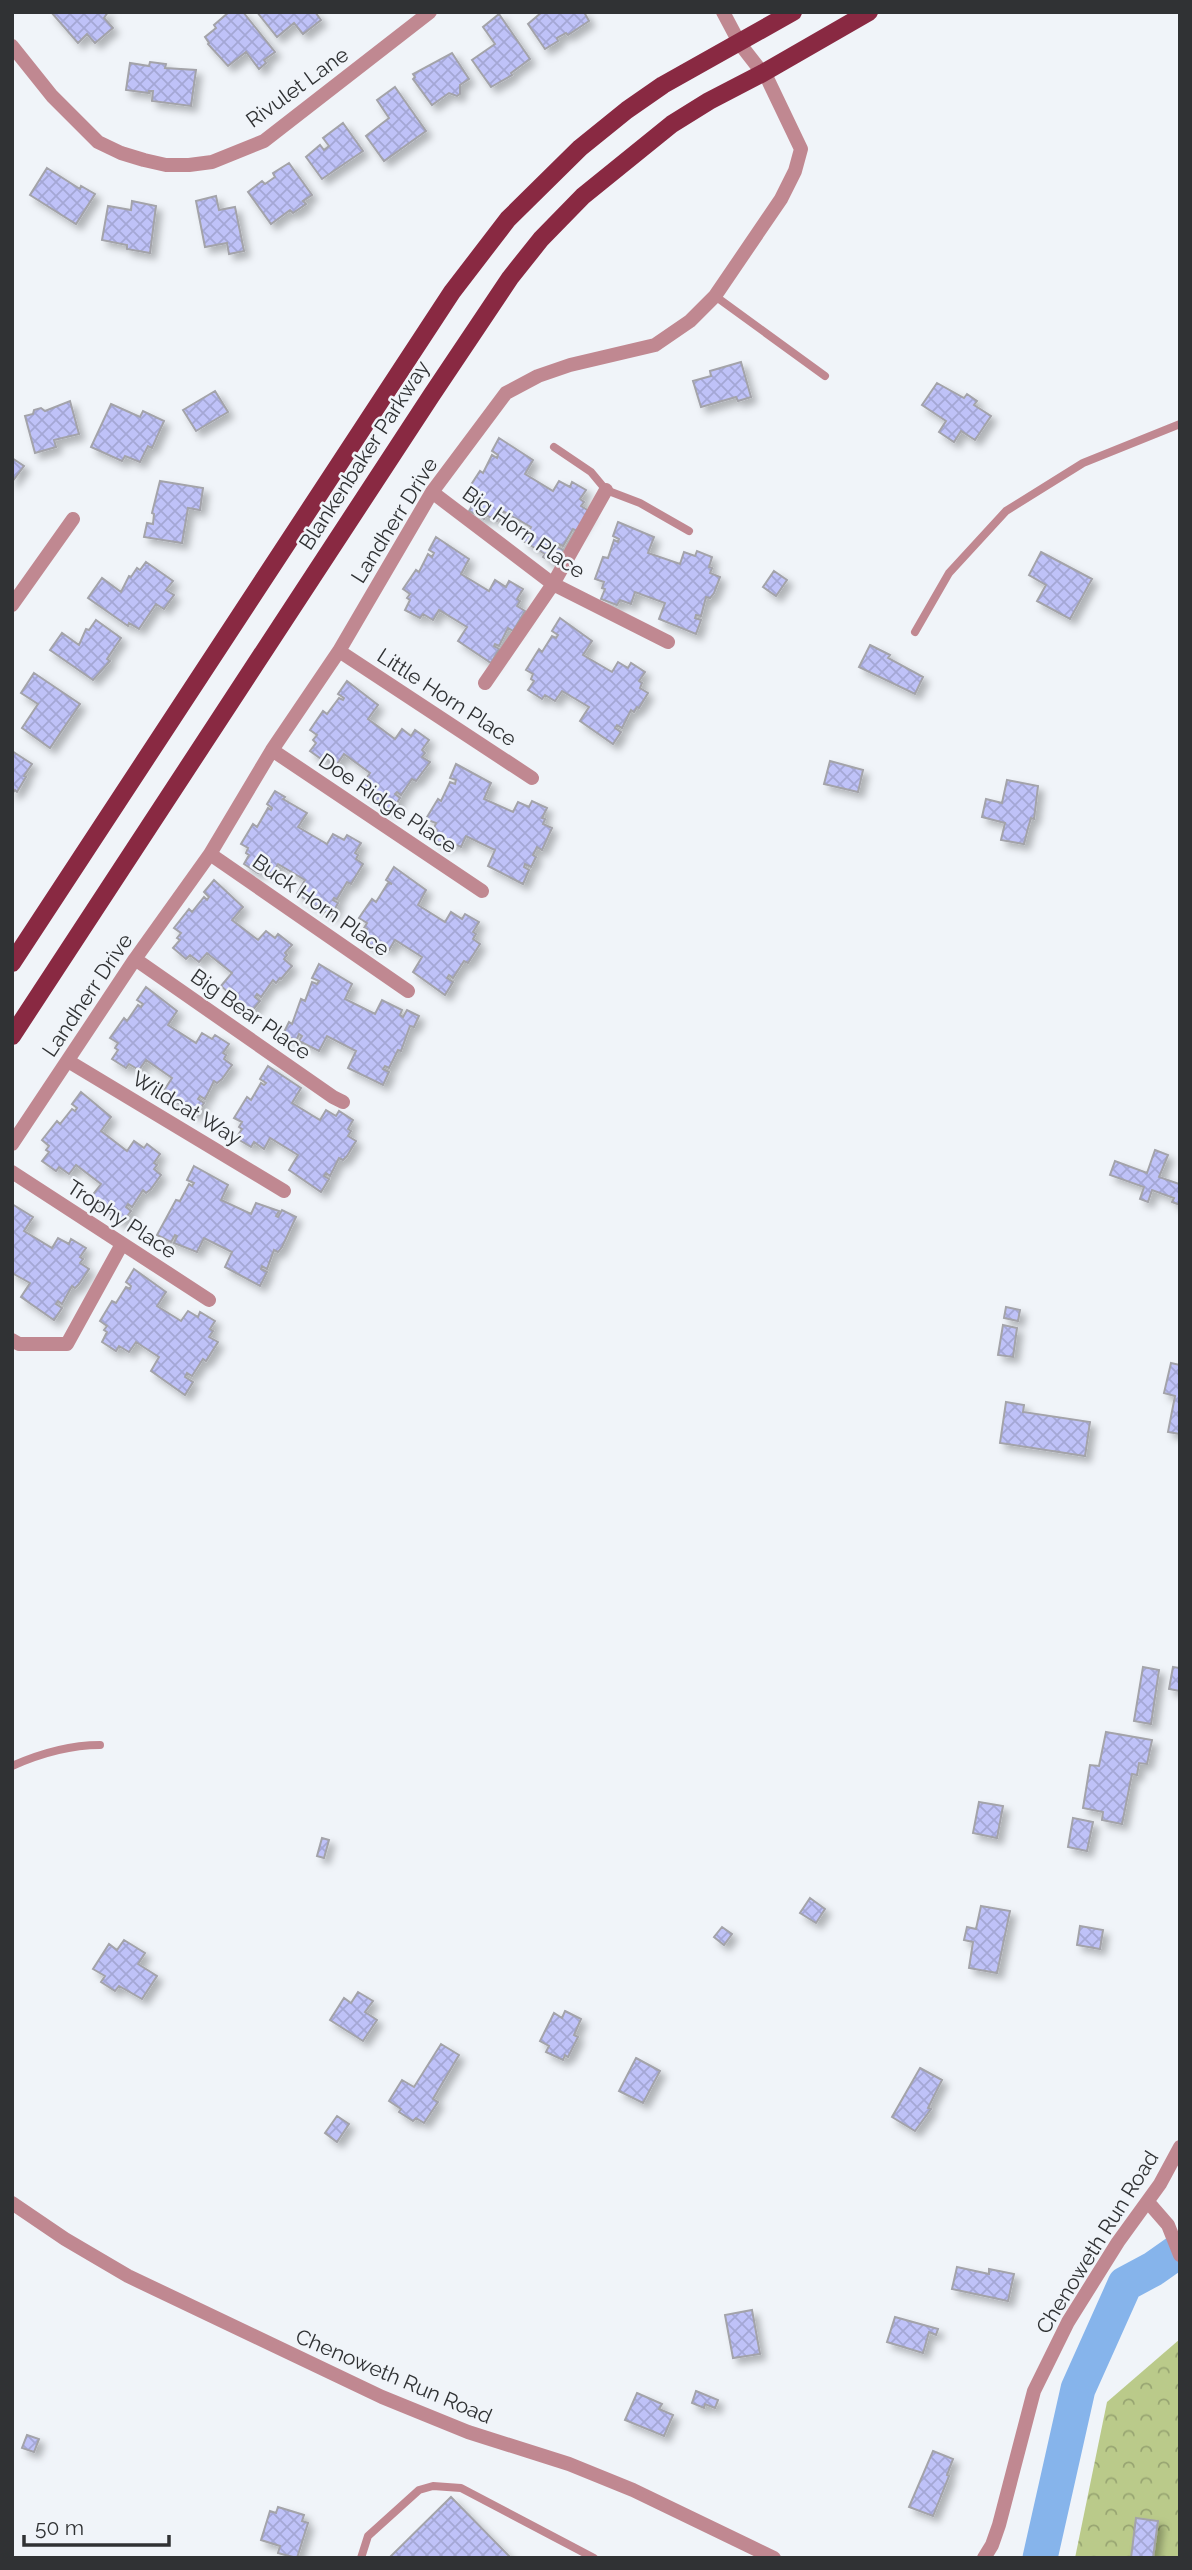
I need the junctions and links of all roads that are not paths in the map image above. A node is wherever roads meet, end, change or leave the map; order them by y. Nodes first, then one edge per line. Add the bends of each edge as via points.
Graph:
1 (430, 12) edge
2 (723, 12) edge
3 (793, 12) edge
4 (869, 12) edge
5 (740, 44) junction
6 (12, 46) edge
7 (763, 73) junction
8 (715, 296) junction
9 (825, 376) dead end
10 (1180, 424) edge
11 (554, 447) dead end
12 (606, 490) junction
13 (432, 492) junction
14 (73, 519) dead end
15 (689, 531) dead end
16 (553, 584) junction
17 (12, 605) edge
18 (915, 632) dead end
19 (668, 642) dead end
20 (339, 651) junction
21 (485, 683) dead end
22 (272, 750) junction
23 (532, 778) dead end
24 (210, 854) junction
25 (482, 891) dead end
26 (135, 959) junction
27 (12, 963) edge
28 (408, 991) dead end
29 (12, 1036) edge
30 (68, 1061) junction
31 (343, 1102) dead end
32 (12, 1144) edge
33 (12, 1172) edge
34 (284, 1191) dead end
35 (122, 1244) junction
36 (209, 1300) dead end
37 (12, 1340) edge
38 (100, 1745) dead end
39 (12, 1766) edge
40 (1180, 2147) edge
41 (1148, 2202) junction
42 (12, 2203) edge
43 (1180, 2255) edge
44 (360, 2558) edge
45 (594, 2558) edge
46 (774, 2558) edge
47 (984, 2558) edge

1 - 6 street, Rivulet Lane via 264,141 212,162 189,165 144,160 98,142 52,96
2 - 5 street, Landherr Drive
3 - 5 main road, Blankenbaker Parkway
4 - 7 main road, Blankenbaker Parkway
5 - 7 street, Landherr Drive
5 - 27 main road, Blankenbaker Parkway via 627,110 580,148 508,219 452,292
7 - 8 street, Landherr Drive via 801,149 781,199
7 - 29 main road, Blankenbaker Parkway via 672,124 625,160 541,239 510,278
8 - 9 lane
8 - 13 street, Landherr Drive via 690,321 655,345 570,365 506,393
10 - 18 lane via 1083,463 1006,512 949,573
11 - 12 lane via 591,472
12 - 15 lane
12 - 16 street
13 - 16 street, Big Horn Place
13 - 20 street, Landherr Drive
14 - 17 street
16 - 19 street, Big Horn Place
16 - 21 street
20 - 22 street, Landherr Drive
20 - 23 street, Little Horn Place
22 - 24 street, Landherr Drive
22 - 25 street, Doe Ridge Place
24 - 26 street, Landherr Drive
24 - 28 street, Buck Horn Place
26 - 30 street, Landherr Drive
26 - 31 street, Big Bear Place
30 - 32 street, Landherr Drive
30 - 34 street, Wildcat Way
33 - 35 street, Trophy Place
35 - 36 street, Trophy Place
35 - 37 street via 67,1344
38 - 39 lane via 61,1750
40 - 41 street, Chenoweth Run Road
41 - 43 street via 1162,2216
41 - 47 street, Chenoweth Run Road via 1074,2312 1034,2391 999,2525
42 - 46 street, Chenoweth Run Road via 128,2276 382,2397 633,2490
44 - 45 lane via 368,2536 419,2490 432,2486 461,2488

